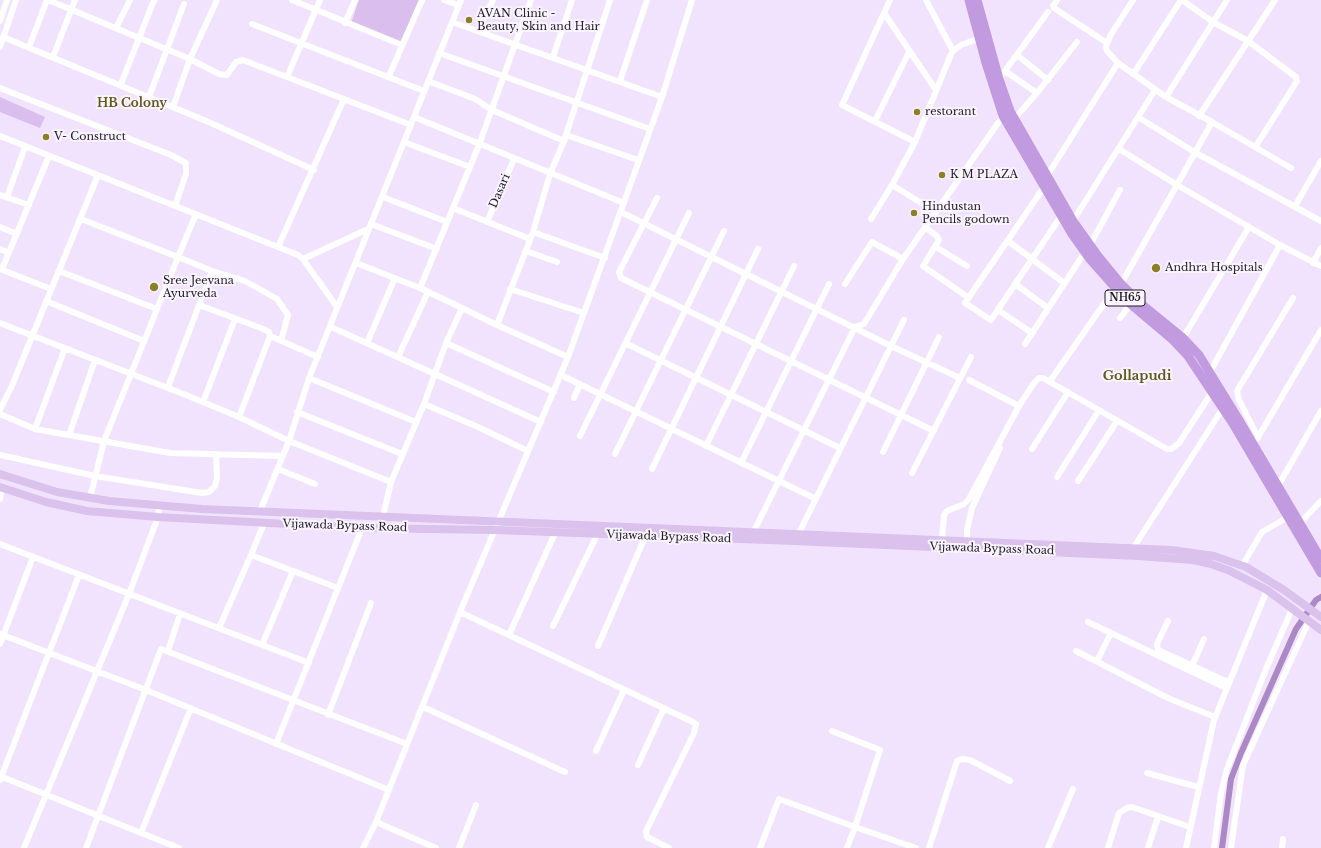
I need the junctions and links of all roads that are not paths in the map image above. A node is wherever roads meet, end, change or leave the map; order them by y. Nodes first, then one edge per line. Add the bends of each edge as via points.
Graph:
1 (7, 0) edge
2 (16, 0) edge
3 (47, 0) edge
4 (75, 0) edge
5 (130, 0) edge
6 (155, 0) edge
7 (217, 0) edge
8 (292, 0) edge
9 (320, 0) edge
10 (355, 0) edge
11 (422, 0) edge
12 (444, 0) edge
13 (493, 0) edge
14 (531, 0) edge
15 (572, 0) edge
16 (610, 0) edge
17 (647, 0) edge
18 (692, 0) edge
19 (890, 0) edge
20 (926, 0) edge
21 (969, 0) edge
22 (977, 0) edge
23 (1056, 0) edge
24 (1134, 0) edge
25 (1182, 0) edge
26 (1227, 0) edge
27 (1275, 0) edge
28 (459, 3) edge
29 (184, 4) dead end
30 (71, 10) junction
31 (316, 10) junction
32 (1048, 12) dead end
33 (884, 13) junction
34 (0, 21) edge
35 (345, 22) junction
36 (452, 22) junction
37 (1213, 22) junction
38 (252, 24) dead end
39 (116, 28) junction
40 (478, 31) junction
41 (3, 37) junction
42 (980, 38) junction
43 (139, 39) junction
44 (1248, 41) junction
45 (303, 42) junction
46 (1077, 42) dead end
47 (516, 44) junction
48 (1107, 44) junction
49 (402, 45) junction
50 (0, 47) edge
51 (29, 47) junction
52 (166, 49) junction
53 (953, 51) junction
54 (909, 52) junction
55 (439, 53) junction
56 (1017, 55) junction
57 (53, 57) junction
58 (553, 57) junction
59 (190, 59) junction
60 (1118, 63) junction
61 (587, 70) junction
62 (1005, 71) junction
63 (1134, 73) junction
64 (389, 76) junction
65 (504, 76) junction
66 (287, 77) junction
67 (999, 79) junction
68 (1048, 80) junction
69 (428, 81) junction
70 (620, 81) junction
71 (120, 84) junction
72 (0, 88) edge
73 (936, 90) junction
74 (1155, 90) junction
75 (424, 91) junction
76 (1037, 93) junction
77 (149, 97) junction
78 (662, 97) junction
79 (1166, 97) junction
80 (344, 99) junction
81 (576, 103) junction
82 (173, 107) junction
83 (492, 110) junction
84 (1003, 116) junction
85 (1199, 116) junction
86 (414, 117) junction
87 (1138, 117) junction
88 (1014, 119) junction
89 (875, 121) junction
90 (1212, 122) junction
91 (411, 125) junction
92 (650, 129) junction
93 (0, 136) edge
94 (565, 138) junction
95 (404, 142) junction
96 (915, 142) junction
97 (479, 145) junction
98 (1256, 146) junction
99 (25, 147) junction
100 (1119, 149) junction
101 (1196, 153) junction
102 (50, 156) junction
103 (514, 159) junction
104 (638, 160) junction
105 (1321, 161) edge
106 (470, 167) junction
107 (1291, 168) dead end
108 (314, 170) junction
109 (550, 174) junction
110 (98, 176) junction
111 (1047, 176) junction
112 (892, 185) junction
113 (1178, 185) junction
114 (1044, 187) junction
115 (1120, 190) dead end
116 (0, 195) edge
117 (7, 197) junction
118 (383, 197) junction
119 (657, 198) dead end
120 (624, 203) junction
121 (29, 205) junction
122 (175, 206) junction
123 (1295, 206) junction
124 (453, 208) junction
125 (620, 212) junction
126 (936, 212) junction
127 (689, 213) dead end
128 (196, 214) junction
129 (1061, 216) junction
130 (81, 219) junction
131 (871, 219) dead end
132 (1073, 221) junction
133 (1321, 221) edge
134 (447, 222) junction
135 (487, 222) junction
136 (644, 223) junction
137 (370, 226) junction
138 (0, 227) edge
139 (1249, 227) junction
140 (926, 228) junction
141 (724, 231) dead end
142 (533, 232) junction
143 (17, 234) junction
144 (530, 239) junction
145 (677, 240) junction
146 (1008, 241) junction
147 (1280, 246) junction
148 (278, 247) junction
149 (936, 247) junction
150 (1321, 248) edge
151 (0, 249) edge
152 (436, 249) junction
153 (758, 249) dead end
154 (1087, 249) junction
155 (526, 251) junction
156 (9, 253) junction
157 (178, 257) junction
158 (712, 257) junction
159 (605, 258) junction
160 (303, 259) junction
161 (904, 259) junction
162 (1031, 259) junction
163 (557, 262) dead end
164 (1313, 262) junction
165 (356, 263) junction
166 (794, 266) dead end
167 (966, 266) dead end
168 (1321, 266) edge
169 (1, 269) edge
170 (59, 271) junction
171 (212, 271) junction
172 (746, 273) junction
173 (396, 278) junction
174 (1064, 283) junction
175 (829, 284) dead end
176 (845, 284) dead end
177 (1015, 284) junction
178 (1118, 286) junction
179 (420, 288) junction
180 (51, 289) junction
181 (510, 289) junction
182 (783, 291) junction
183 (428, 292) junction
184 (651, 292) junction
185 (969, 298) junction
186 (1293, 298) dead end
187 (46, 301) junction
188 (1131, 304) junction
189 (199, 305) junction
190 (337, 307) junction
191 (462, 308) junction
192 (817, 308) junction
193 (1048, 308) junction
194 (157, 309) junction
195 (687, 310) junction
196 (998, 310) junction
197 (584, 313) junction
198 (1120, 318) dead end
199 (235, 319) junction
200 (904, 320) dead end
201 (0, 323) edge
202 (497, 325) junction
203 (720, 326) junction
204 (331, 327) junction
205 (855, 327) junction
206 (1321, 330) edge
207 (1032, 333) junction
208 (32, 336) junction
209 (270, 336) junction
210 (939, 337) dead end
211 (1183, 338) junction
212 (144, 341) junction
213 (281, 341) junction
214 (367, 343) junction
215 (446, 343) junction
216 (625, 343) junction
217 (755, 344) junction
218 (1025, 344) dead end
219 (892, 346) junction
220 (65, 348) junction
221 (318, 357) junction
222 (398, 357) junction
223 (568, 357) junction
224 (971, 357) dead end
225 (95, 360) junction
226 (662, 360) junction
227 (790, 362) junction
228 (926, 363) junction
229 (130, 372) junction
230 (1210, 372) junction
231 (435, 373) junction
232 (561, 375) junction
233 (696, 377) junction
234 (309, 378) junction
235 (960, 378) junction
236 (828, 380) junction
237 (969, 380) dead end
238 (1050, 381) junction
239 (580, 384) junction
240 (168, 388) junction
241 (554, 392) junction
242 (1068, 392) junction
243 (1212, 392) junction
244 (600, 394) junction
245 (731, 396) junction
246 (865, 397) junction
247 (574, 398) dead end
248 (203, 402) junction
249 (424, 404) junction
250 (1018, 406) junction
251 (1223, 408) junction
252 (0, 410) edge
253 (1099, 410) junction
254 (1321, 411) edge
255 (297, 412) junction
256 (636, 412) junction
257 (766, 412) junction
258 (0, 414) edge
259 (901, 416) junction
260 (239, 417) junction
261 (1117, 421) junction
262 (416, 422) junction
263 (541, 422) junction
264 (35, 429) junction
265 (671, 429) junction
266 (803, 430) junction
267 (934, 431) junction
268 (69, 435) junction
269 (580, 436) dead end
270 (1256, 440) junction
271 (104, 441) junction
272 (289, 441) junction
273 (706, 446) junction
274 (840, 448) junction
275 (1000, 448) dead end
276 (1032, 449) dead end
277 (528, 452) junction
278 (883, 452) dead end
279 (216, 454) junction
280 (402, 454) junction
281 (616, 454) dead end
282 (0, 455) edge
283 (283, 456) junction
284 (741, 462) junction
285 (278, 469) junction
286 (652, 469) dead end
287 (0, 474) edge
288 (912, 474) dead end
289 (95, 476) junction
290 (1057, 477) dead end
291 (778, 481) junction
292 (1078, 481) dead end
293 (391, 482) junction
294 (316, 484) dead end
295 (1278, 486) junction
296 (1, 487) edge
297 (90, 498) junction
298 (0, 499) edge
299 (816, 499) junction
300 (1321, 501) edge
301 (159, 505) junction
302 (260, 511) junction
303 (382, 516) junction
304 (158, 517) junction
305 (1288, 517) junction
306 (498, 522) junction
307 (264, 523) junction
308 (1300, 523) junction
309 (362, 528) junction
310 (495, 530) junction
311 (555, 533) junction
312 (798, 534) junction
313 (597, 535) junction
314 (752, 536) junction
315 (645, 537) junction
316 (942, 539) junction
317 (967, 540) junction
318 (0, 544) edge
319 (1134, 547) junction
320 (251, 555) junction
321 (33, 557) junction
322 (1321, 557) edge
323 (1242, 566) junction
324 (293, 570) junction
325 (1321, 573) edge
326 (79, 575) junction
327 (338, 588) junction
328 (1267, 590) junction
329 (129, 594) junction
330 (371, 603) dead end
331 (1293, 609) junction
332 (460, 612) junction
333 (180, 614) junction
334 (1318, 615) edge
335 (1309, 621) junction
336 (1088, 622) dead end
337 (1168, 622) dead end
338 (553, 626) dead end
339 (219, 628) junction
340 (1321, 630) edge
341 (1111, 633) junction
342 (2, 634) edge
343 (509, 635) junction
344 (1204, 639) dead end
345 (0, 644) edge
346 (262, 645) junction
347 (598, 646) dead end
348 (168, 651) junction
349 (1076, 651) dead end
350 (49, 652) junction
351 (1098, 661) junction
352 (309, 663) junction
353 (1192, 666) junction
354 (97, 671) junction
355 (1227, 685) junction
356 (146, 690) junction
357 (624, 690) junction
358 (292, 701) junction
359 (423, 707) junction
360 (191, 708) junction
361 (664, 708) junction
362 (328, 715) junction
363 (1215, 717) junction
364 (832, 731) dead end
365 (276, 744) junction
366 (407, 744) junction
367 (596, 750) dead end
368 (638, 765) dead end
369 (565, 772) dead end
370 (1147, 773) dead end
371 (0, 778) edge
372 (1010, 781) dead end
373 (1198, 787) junction
374 (1073, 789) dead end
375 (389, 790) junction
376 (46, 794) junction
377 (476, 805) dead end
378 (99, 815) junction
379 (1158, 817) junction
380 (376, 822) junction
381 (1190, 826) junction
382 (855, 827) junction
383 (141, 833) junction
384 (1283, 839) dead end
385 (24, 848) edge
386 (86, 848) edge
387 (179, 848) edge
388 (364, 848) edge
389 (436, 848) edge
390 (459, 848) edge
391 (669, 848) edge
392 (760, 848) edge
393 (847, 848) edge
394 (916, 848) edge
395 (929, 848) edge
396 (1048, 848) edge
397 (1108, 848) edge
398 (1148, 848) edge
399 (1186, 848) edge
400 (1214, 848) edge
401 (1231, 848) edge
402 (1282, 848) edge

1 - 34 street
2 - 41 street
3 - 30 street
3 - 51 street
4 - 30 street
5 - 39 street
6 - 43 street
7 - 59 street
8 - 31 street
9 - 31 street
10 - 35 street
11 - 49 street
12 - 28 street
13 - 40 street
14 - 47 street
15 - 58 street
16 - 61 street
17 - 70 street
18 - 78 street
19 - 33 street
20 - 53 street
21 - 42 highway, NH65
22 - 67 highway, NH65
23 - 48 street via 1054,8
24 - 48 street
25 - 37 street
25 - 63 street
26 - 37 street
27 - 44 street
28 - 36 street
29 - 52 street
30 - 39 street
30 - 57 street
31 - 35 street
31 - 45 street
32 - 56 street
33 - 54 street
33 - 89 street via 842,105
35 - 49 street
36 - 40 street
36 - 55 street
37 - 44 street
37 - 79 street
38 - 45 street
39 - 43 street
40 - 47 street
41 - 50 street
41 - 51 street
42 - 53 street via 968,41
42 - 84 highway, NH65
43 - 52 street
43 - 71 street
44 - 85 street
44 - 98 street via 1296,77 1297,81
45 - 64 street
45 - 66 street
46 - 68 street
47 - 58 street
47 - 65 street
48 - 60 street via 1107,51
49 - 64 street
51 - 57 street
52 - 59 street
52 - 77 street
53 - 73 street
54 - 73 street
54 - 89 street
55 - 65 street
55 - 69 street
56 - 62 street
56 - 68 street
57 - 71 street
58 - 61 street
59 - 66 street via 224,75 230,72 236,62 243,60
59 - 82 street
60 - 63 street
60 - 111 street
61 - 70 street
61 - 81 street
62 - 67 street
62 - 76 street
63 - 74 street
64 - 75 street
65 - 81 street
65 - 83 street
66 - 80 street
67 - 88 highway, NH65
68 - 76 street
69 - 75 street
69 - 83 street via 475,99
70 - 78 street
71 - 77 street
72 - 122 street via 186,163 186,174
73 - 96 street
74 - 79 street
74 - 87 street
75 - 86 street
76 - 88 street
77 - 82 street
78 - 92 street
79 - 85 street
80 - 91 street
80 - 108 street
81 - 92 street
81 - 94 street
82 - 108 street
83 - 94 street
83 - 97 street
84 - 114 highway, NH65
84 - 126 street
85 - 90 street
86 - 91 street
86 - 97 street
87 - 100 street
87 - 101 street
88 - 111 highway, NH65
89 - 96 street
90 - 98 street
90 - 101 street
91 - 95 street
92 - 104 street
93 - 99 street
94 - 104 street
94 - 109 street
95 - 106 street
95 - 118 street
96 - 112 street
97 - 103 street
97 - 106 street
98 - 107 street
99 - 102 street
99 - 117 street
100 - 113 street
100 - 132 street
101 - 113 street
101 - 123 street
102 - 110 street
102 - 121 street
103 - 109 street
103 - 135 street, Dasari
104 - 120 street
105 - 123 street
106 - 124 street
108 - 148 street
109 - 120 street
109 - 142 street
110 - 122 street
110 - 130 street
111 - 132 highway, NH65
112 - 126 street
112 - 131 street
113 - 139 street
113 - 178 street
114 - 129 highway, NH65
114 - 146 street
115 - 154 street
116 - 117 street
117 - 121 street
118 - 134 street
118 - 137 street
119 - 136 street
120 - 125 street
121 - 143 street
122 - 128 street
123 - 133 street
124 - 134 street
124 - 135 street
125 - 136 street
125 - 159 street
126 - 140 street
127 - 145 street
128 - 148 street
128 - 157 street
129 - 154 highway, NH65
129 - 162 street
130 - 157 street
130 - 170 street
132 - 154 highway, NH65
134 - 152 street
135 - 144 street
136 - 145 street
136 - 184 street via 619,275
137 - 152 street
137 - 160 street
137 - 165 street
138 - 143 street
139 - 147 street
139 - 211 street
140 - 149 street via 939,238
140 - 161 street
141 - 158 street
142 - 144 street
142 - 159 street
143 - 156 street
144 - 155 street
145 - 158 street
145 - 184 street
146 - 162 street
146 - 185 street
147 - 164 street
147 - 230 street
148 - 160 street
149 - 167 street
149 - 185 street via 923,266
150 - 164 street
151 - 156 street
152 - 179 street
153 - 172 street
154 - 174 street
154 - 178 highway, NH65
155 - 163 street
155 - 181 street
156 - 169 street
157 - 171 street
157 - 194 street
158 - 172 street
158 - 195 street
159 - 197 street
160 - 190 street
161 - 176 street via 872,242
161 - 205 street via 864,324
162 - 174 street
162 - 177 street
164 - 168 street
165 - 173 street
165 - 190 street
166 - 182 street
169 - 180 street
170 - 180 street
170 - 194 street
171 - 189 street
171 - 213 street via 245,281 278,299 288,315
172 - 182 street
172 - 203 street
173 - 179 street
173 - 214 street
174 - 193 street
175 - 192 street
177 - 193 street
177 - 196 street
178 - 188 highway, NH65
178 - 211 highway, NH65
178 - 238 street
179 - 183 street
180 - 187 street
181 - 197 street
181 - 202 street
182 - 192 street
182 - 217 street
183 - 191 street
183 - 222 street
184 - 195 street
184 - 216 street
185 - 196 street via 965,304 991,320
186 - 270 street via 1237,391
187 - 208 street
187 - 212 street
188 - 198 street
188 - 243 highway, NH65 via 1183,350
189 - 199 street
189 - 240 street
190 - 204 street
191 - 202 street
191 - 215 street
192 - 205 street
192 - 227 street
193 - 207 street
194 - 212 street
195 - 203 street
195 - 226 street
196 - 207 street
197 - 223 street
199 - 209 street via 261,328
199 - 248 street
200 - 219 street
201 - 208 street
202 - 223 street
203 - 217 street
203 - 233 street
204 - 214 street
204 - 221 street
205 - 219 street
205 - 236 street
206 - 270 street
207 - 218 street
208 - 220 street
208 - 252 street
209 - 213 street
209 - 260 street
210 - 228 street
211 - 230 highway, NH65
212 - 229 street
213 - 221 street
214 - 222 street
215 - 231 street
215 - 241 street
216 - 226 street
216 - 244 street
217 - 227 street
217 - 245 street
219 - 228 street
219 - 246 street
220 - 225 street
220 - 264 street
221 - 234 street
222 - 231 street
223 - 232 street
224 - 235 street
225 - 229 street
225 - 268 street
226 - 233 street
226 - 256 street
227 - 236 street
227 - 257 street
228 - 235 street
228 - 259 street
229 - 240 street
229 - 271 street
230 - 270 highway, NH65
231 - 249 street
231 - 263 street
232 - 239 street
232 - 241 street
233 - 245 street
233 - 265 street
234 - 255 street
234 - 262 street
235 - 267 street
236 - 246 street
236 - 266 street
237 - 250 street
238 - 242 street
238 - 250 street via 1043,378 1037,380
239 - 244 street
239 - 247 street
240 - 248 street
241 - 263 street
242 - 253 street
242 - 276 street
243 - 251 highway, NH65
243 - 261 street via 1179,443 1171,449
244 - 256 street
244 - 269 street
245 - 257 street
245 - 273 street
246 - 259 street
246 - 274 street
248 - 260 street
249 - 262 street
249 - 277 street
250 - 316 street via 969,499 944,515
251 - 305 highway, NH65
251 - 319 street
253 - 261 street
253 - 290 street
254 - 295 street
255 - 272 street
255 - 280 street
256 - 265 street
256 - 281 street
257 - 266 street
257 - 284 street
258 - 264 street
259 - 267 street
259 - 278 street
260 - 272 street
261 - 292 street
262 - 280 street
263 - 277 street
264 - 268 street
265 - 273 street
265 - 286 street
266 - 274 street
266 - 291 street
267 - 288 street
268 - 271 street
270 - 295 highway, NH65
271 - 279 street via 170,453
271 - 289 street
272 - 283 street
272 - 293 street
273 - 284 street
274 - 299 street
275 - 317 street via 972,508
277 - 306 street
279 - 283 street
279 - 289 street via 216,482 213,490 209,492
280 - 293 street
282 - 289 street
283 - 285 street
284 - 291 street
285 - 294 street
285 - 302 street
287 - 297 main road, Vijawada Bypass Road via 57,492
289 - 297 street
291 - 299 street
291 - 314 street
293 - 303 street
295 - 308 highway, NH65
296 - 298 street
296 - 304 main road, Vijawada Bypass Road via 46,502 87,510
297 - 301 main road, Vijawada Bypass Road
299 - 312 street
300 - 308 street
301 - 302 main road, Vijawada Bypass Road
301 - 304 street
302 - 303 main road, Vijawada Bypass Road
303 - 306 main road, Vijawada Bypass Road
304 - 307 main road, Vijawada Bypass Road
304 - 329 street
305 - 323 street via 1262,532
305 - 325 highway, NH65
306 - 310 street
306 - 314 main road, Vijawada Bypass Road
307 - 309 main road, Vijawada Bypass Road
307 - 320 street
308 - 322 highway, NH65
309 - 310 main road, Vijawada Bypass Road
309 - 327 street
310 - 311 main road, Vijawada Bypass Road
310 - 332 street
311 - 313 main road, Vijawada Bypass Road
311 - 343 street
312 - 314 main road, Vijawada Bypass Road
312 - 316 main road, Vijawada Bypass Road
313 - 315 main road, Vijawada Bypass Road
313 - 338 street
314 - 315 main road, Vijawada Bypass Road
314 - 328 main road, Vijawada Bypass Road via 1193,560 1230,571
315 - 347 street
316 - 317 main road, Vijawada Bypass Road
317 - 319 main road, Vijawada Bypass Road
318 - 321 street
319 - 323 main road, Vijawada Bypass Road via 1196,552
320 - 324 street
320 - 339 street
321 - 326 street
321 - 342 street
323 - 334 main road, Vijawada Bypass Road via 1262,576
324 - 327 street
324 - 346 street
326 - 329 street
326 - 350 street
327 - 352 street
328 - 331 main road, Vijawada Bypass Road
328 - 355 street
329 - 333 street
329 - 354 street
330 - 362 street
331 - 335 main road, Vijawada Bypass Road
331 - 400 street via 1266,669 1227,769 1221,793
332 - 343 street
332 - 359 street
333 - 339 street
333 - 348 street
335 - 340 main road, Vijawada Bypass Road
335 - 401 street via 1243,764
336 - 341 street
337 - 353 street via 1157,644 1158,650
339 - 346 street
341 - 351 street
341 - 355 street
342 - 345 street
342 - 350 street
343 - 357 street
344 - 353 street
346 - 352 street
348 - 356 street via 161,649
348 - 358 street
349 - 351 street
350 - 354 street
350 - 371 street
351 - 363 street via 1170,699
352 - 358 street
353 - 355 street
354 - 356 street
354 - 376 street
355 - 363 street
356 - 360 street
356 - 378 street
357 - 361 street
357 - 367 street
358 - 362 street
358 - 365 street
359 - 366 street
359 - 369 street
360 - 365 street
360 - 383 street
361 - 368 street
361 - 391 street via 696,724 646,831 647,837
362 - 366 street
363 - 373 street
364 - 382 street via 880,750
365 - 375 street
366 - 375 street
370 - 373 street
371 - 376 street
372 - 395 street via 970,760 957,761
373 - 381 street
374 - 396 street
375 - 380 street
376 - 378 street
376 - 385 street
377 - 390 street
378 - 383 street
378 - 386 street
379 - 381 street
379 - 397 street via 1132,807 1123,810 1119,813
379 - 398 street
380 - 388 street
380 - 389 street
381 - 399 street
382 - 392 street via 780,798
382 - 393 street
382 - 394 street
383 - 387 street
384 - 402 street

